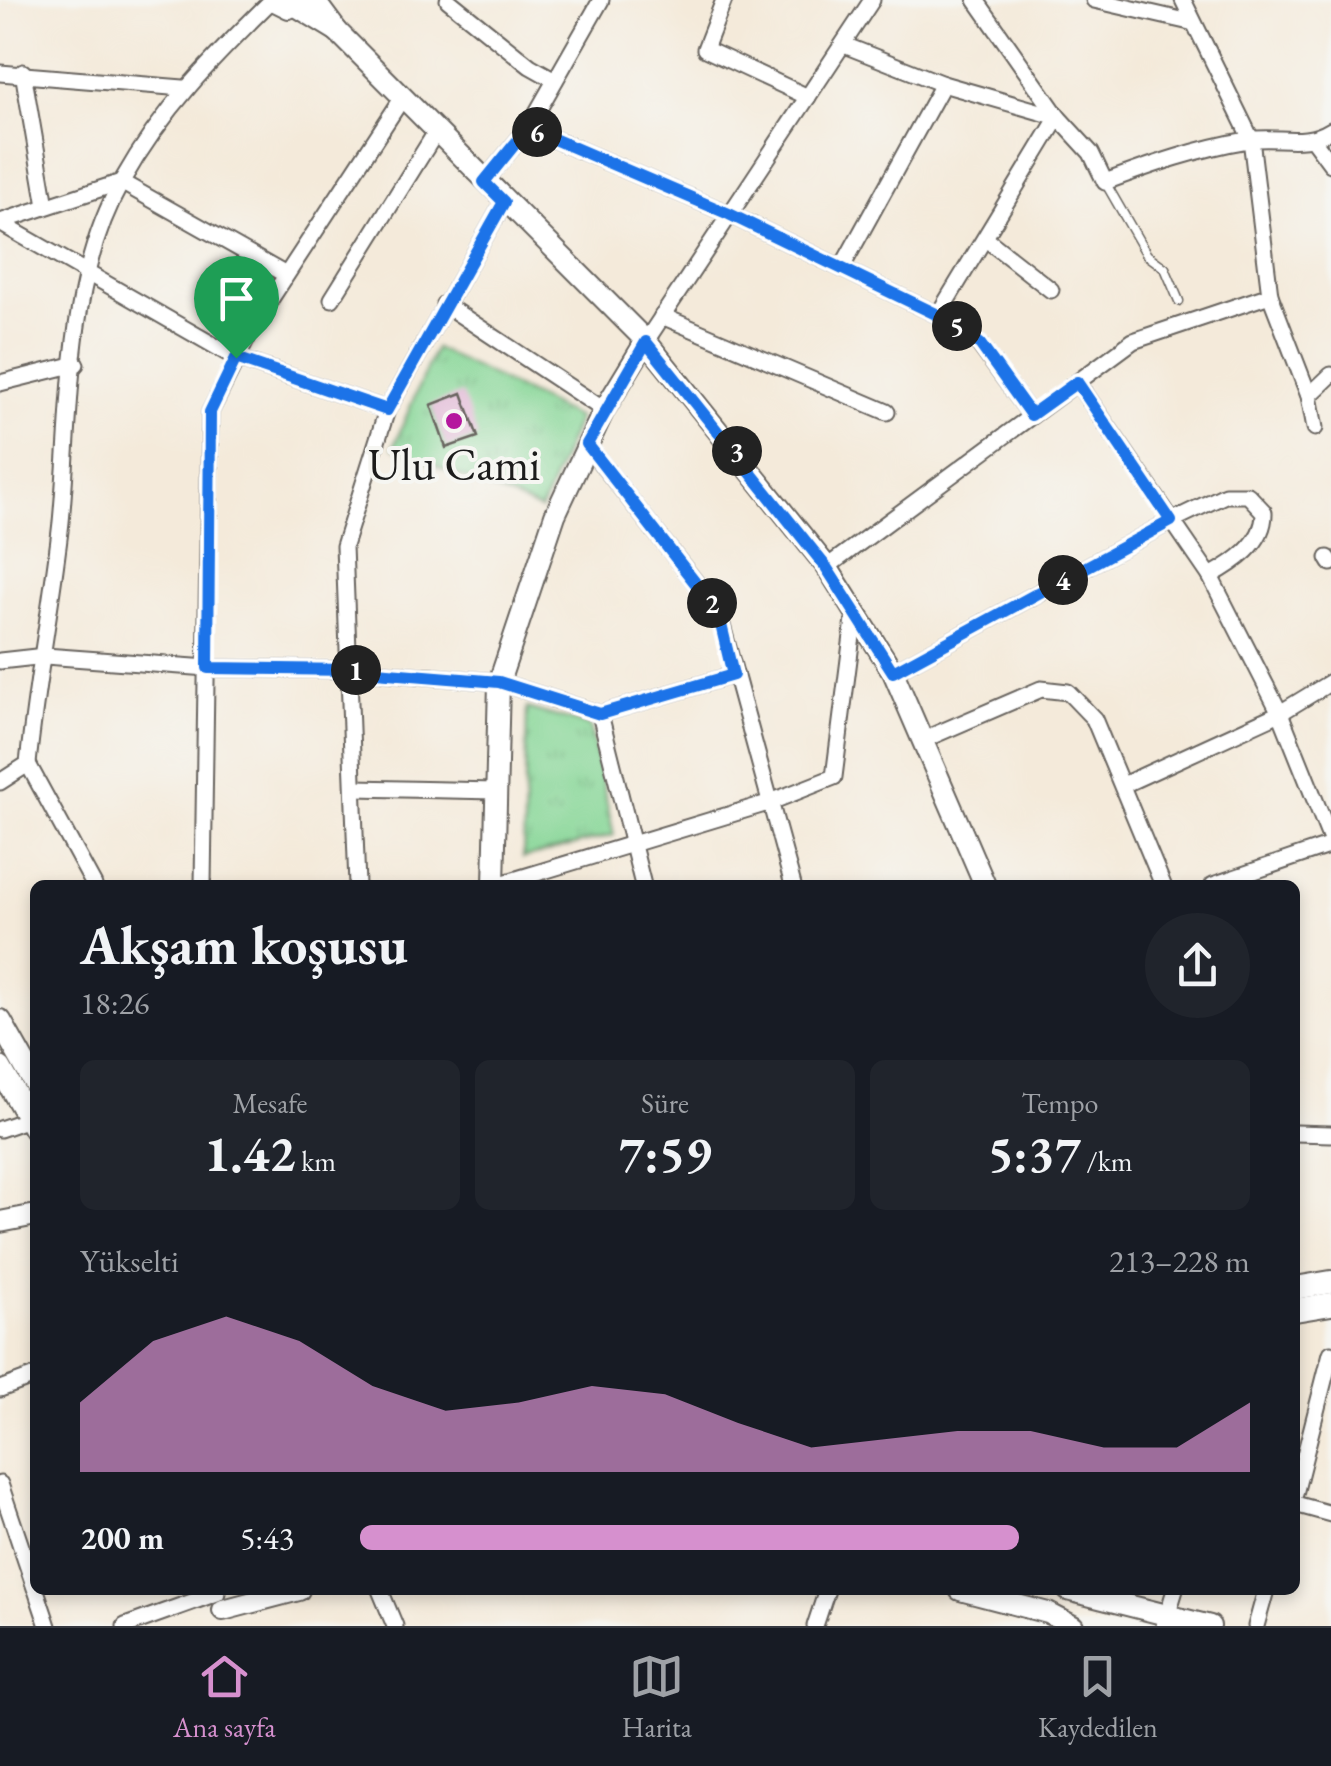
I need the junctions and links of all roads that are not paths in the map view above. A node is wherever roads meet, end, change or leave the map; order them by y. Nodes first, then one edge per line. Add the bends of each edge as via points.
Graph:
1 (273, 0) edge
2 (448, 0) edge
3 (600, 0) edge
4 (724, 0) edge
5 (872, 0) edge
6 (976, 0) edge
7 (1094, 0) edge
8 (1182, 0) edge
9 (304, 2) edge
10 (1190, 22) junction
11 (844, 45) junction
12 (0, 72) edge
13 (23, 72) junction
14 (555, 80) junction
15 (943, 84) junction
16 (184, 88) junction
17 (404, 97) junction
18 (808, 97) junction
19 (1058, 117) junction
20 (528, 128) junction
21 (1331, 130) edge
22 (436, 132) junction
23 (1251, 139) junction
24 (1314, 141) junction
25 (1331, 164) edge
26 (121, 182) junction
27 (484, 182) junction
28 (1105, 182) junction
29 (504, 202) junction
30 (46, 206) junction
31 (729, 214) junction
32 (0, 223) edge
33 (986, 238) junction
34 (842, 267) junction
35 (85, 275) junction
36 (286, 275) junction
37 (1051, 290) dead end
38 (1270, 295) junction
39 (332, 299) dead end
40 (1179, 301) dead end
41 (444, 304) junction
42 (938, 315) junction
43 (662, 316) junction
44 (646, 342) junction
45 (236, 358) junction
46 (76, 364) junction
47 (1331, 375) edge
48 (1077, 382) junction
49 (0, 384) edge
50 (1310, 396) junction
51 (387, 410) junction
52 (604, 410) junction
53 (887, 412) dead end
54 (1031, 415) junction
55 (1315, 428) dead end
56 (587, 444) junction
57 (1171, 521) junction
58 (826, 567) junction
59 (1210, 576) junction
60 (855, 612) junction
61 (42, 656) junction
62 (0, 661) edge
63 (208, 668) junction
64 (351, 670) junction
65 (893, 672) junction
66 (733, 675) junction
67 (499, 682) junction
68 (1331, 682) edge
69 (1280, 713) junction
70 (600, 714) junction
71 (925, 739) junction
72 (28, 764) junction
73 (0, 782) edge
74 (1123, 785) junction
75 (354, 788) junction
76 (496, 791) junction
77 (768, 803) junction
78 (1331, 843) edge
79 (632, 845) junction
80 (91, 880) edge
81 (202, 880) edge
82 (358, 880) edge
83 (496, 880) edge
84 (513, 880) edge
85 (642, 880) edge
86 (791, 880) edge
87 (983, 880) edge
88 (1160, 880) edge
89 (1226, 880) edge
90 (0, 1022) edge
91 (0, 1068) edge
92 (30, 1074) edge
93 (30, 1120) edge
94 (30, 1124) edge
95 (0, 1129) edge
96 (1300, 1133) edge
97 (1331, 1134) edge
98 (30, 1216) edge
99 (0, 1222) edge
100 (1331, 1282) edge
101 (1300, 1287) edge
102 (1331, 1304) edge
103 (1300, 1309) edge
104 (1331, 1353) edge
105 (30, 1378) edge
106 (0, 1389) edge
107 (1300, 1474) edge
108 (0, 1484) edge
109 (1300, 1505) edge
110 (1331, 1514) edge
111 (30, 1574) edge
112 (37, 1595) edge
113 (273, 1595) edge
114 (382, 1595) edge
115 (826, 1595) edge
116 (979, 1595) edge
117 (1084, 1595) edge
118 (1174, 1595) edge
119 (1265, 1595) edge
120 (221, 1605) edge
121 (1166, 1621) edge
122 (48, 1626) edge
123 (125, 1626) edge
124 (395, 1626) edge
125 (815, 1626) edge
126 (1073, 1626) edge
127 (1210, 1626) edge
128 (1256, 1626) edge

1 - 9 street via 283,7
1 - 16 street
2 - 14 street
3 - 14 street
4 - 18 street via 705,49
5 - 11 street
6 - 19 street
7 - 10 street
8 - 10 street
9 - 17 street
10 - 23 street
11 - 15 street
11 - 18 street
12 - 13 street
13 - 16 street
13 - 30 street
14 - 20 street
15 - 19 street
15 - 34 street
16 - 26 street
17 - 22 street
17 - 36 street
18 - 31 street
19 - 28 street via 1091,153
19 - 33 street
20 - 27 street
20 - 31 street
21 - 24 street
22 - 27 street
22 - 39 street
23 - 24 street
23 - 28 street
23 - 38 street
24 - 25 street
26 - 30 street
26 - 35 street
26 - 36 street
27 - 29 street
28 - 40 lane via 1147,255 1165,268
29 - 41 street
29 - 44 street
30 - 32 street
31 - 34 street
31 - 43 street
32 - 35 street
33 - 37 street
33 - 42 street
34 - 42 street
35 - 45 street
35 - 46 street
36 - 45 street
38 - 48 street via 1133,341
38 - 50 street
41 - 51 street
41 - 52 street
42 - 54 street via 980,344
43 - 44 street
43 - 53 street
44 - 52 street
44 - 58 street
45 - 51 street
45 - 63 street via 210,412
46 - 49 street
46 - 61 street
47 - 50 street
48 - 54 street
48 - 57 street
50 - 55 street
51 - 64 street via 344,546
52 - 56 street
54 - 58 street
56 - 66 street via 718,612
56 - 67 street via 532,577
57 - 59 street
57 - 59 street via 1233,493 1258,502 1261,531 1242,555
57 - 65 street
58 - 60 street
59 - 69 street
60 - 65 street
60 - 77 street via 834,776
61 - 62 street
61 - 63 street
61 - 72 street
63 - 64 street
63 - 81 street
64 - 67 street
64 - 75 street
65 - 71 street
66 - 70 street
66 - 77 street
67 - 70 street
67 - 76 street
68 - 69 street
69 - 74 street
69 - 78 street
70 - 79 street
71 - 74 street via 1041,689 1068,692 1094,719
71 - 87 street
72 - 73 street
72 - 80 street
74 - 88 street
75 - 76 street
75 - 82 street
76 - 83 street
77 - 79 street
77 - 86 street
78 - 89 street
79 - 84 street
79 - 85 street
90 - 92 main road
91 - 93 main road
94 - 95 street
96 - 97 street
98 - 99 street
100 - 101 main road
102 - 103 main road
104 - 107 street
105 - 106 street
108 - 111 street
109 - 110 street
112 - 122 street
113 - 120 street
114 - 124 street
115 - 125 street
116 - 126 street
117 - 121 street
118 - 121 street
119 - 128 street
120 - 123 street
121 - 127 street

